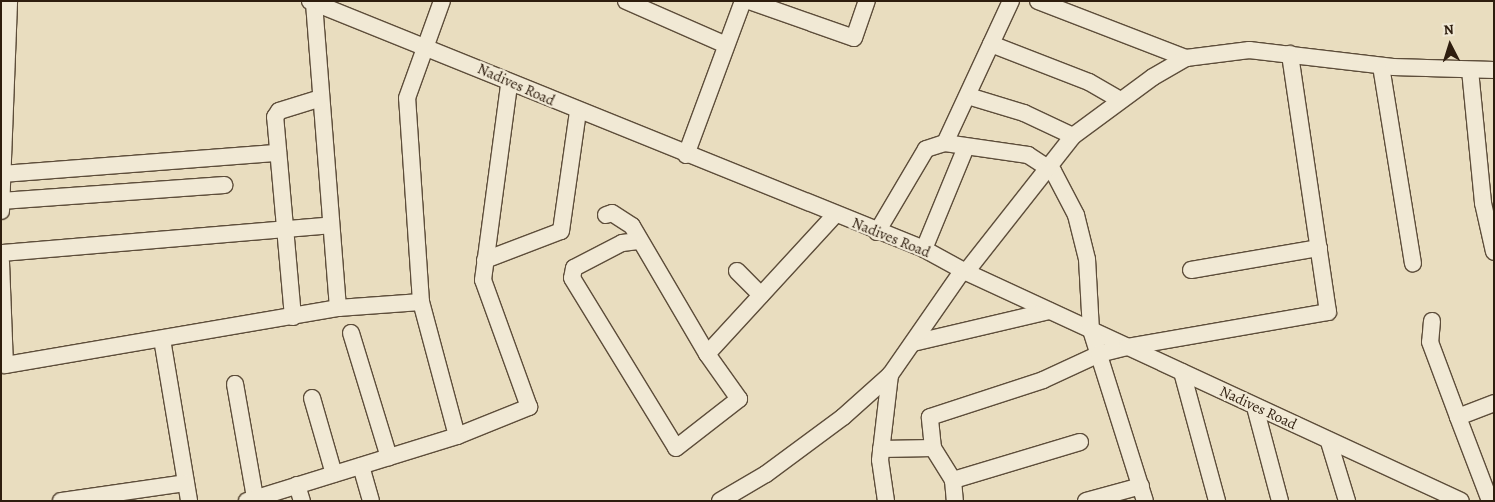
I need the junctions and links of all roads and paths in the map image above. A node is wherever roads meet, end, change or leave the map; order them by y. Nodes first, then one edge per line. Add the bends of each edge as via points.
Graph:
1 (9, 1) edge
2 (442, 1) edge
3 (743, 1) edge
4 (749, 1) edge
5 (867, 1) edge
6 (1011, 1) edge
7 (1038, 1) edge
8 (312, 2) edge
9 (628, 2) edge
10 (990, 44) junction
11 (726, 45) junction
12 (425, 47) junction
13 (1290, 54) junction
14 (1186, 58) junction
15 (1381, 66) junction
16 (1470, 70) junction
17 (1494, 70) edge
18 (509, 84) junction
19 (968, 96) junction
20 (321, 98) junction
21 (1120, 100) junction
22 (578, 112) junction
23 (1073, 136) junction
24 (945, 143) junction
25 (966, 147) junction
26 (278, 153) junction
27 (686, 155) junction
28 (1046, 166) junction
29 (2, 174) edge
30 (1487, 180) edge
31 (224, 185) dead end
32 (2, 201) edge
33 (1, 211) edge
34 (606, 215) dead end
35 (835, 215) junction
36 (331, 225) junction
37 (285, 231) junction
38 (877, 232) junction
39 (638, 241) junction
40 (1319, 248) junction
41 (924, 249) junction
42 (1494, 252) edge
43 (1, 253) edge
44 (485, 260) junction
45 (1, 262) edge
46 (1412, 263) dead end
47 (1190, 270) dead end
48 (737, 271) dead end
49 (965, 271) junction
50 (761, 296) junction
51 (421, 302) junction
52 (338, 308) junction
53 (1049, 311) junction
54 (293, 317) junction
55 (1432, 321) dead end
56 (1092, 330) junction
57 (352, 333) dead end
58 (2, 334) edge
59 (162, 339) junction
60 (913, 343) junction
61 (1127, 347) junction
62 (706, 354) junction
63 (1099, 354) junction
64 (1182, 372) junction
65 (890, 375) junction
66 (235, 384) dead end
67 (312, 398) dead end
68 (1494, 403) edge
69 (1255, 407) junction
70 (1458, 417) junction
71 (457, 436) junction
72 (1080, 442) dead end
73 (1330, 442) junction
74 (933, 448) junction
75 (882, 449) junction
76 (389, 457) junction
77 (361, 466) junction
78 (334, 474) junction
79 (953, 480) junction
80 (186, 483) junction
81 (300, 493) edge
82 (1143, 493) edge
83 (738, 496) edge
84 (251, 500) edge
85 (61, 501) edge
86 (189, 501) edge
87 (371, 501) edge
88 (720, 501) edge
89 (886, 501) edge
90 (955, 501) edge
91 (1086, 501) edge
92 (1217, 501) edge
93 (1280, 501) edge
94 (1347, 501) edge
95 (1461, 501) edge
96 (1490, 501) edge

1 - 29 street
2 - 12 street
3 - 11 street
4 - 5 street via 854,38
6 - 10 street
7 - 14 street
8 - 12 street, Nadives Road
8 - 20 street
9 - 11 street
10 - 19 street
10 - 21 street via 1089,82
11 - 27 street
12 - 18 street, Nadives Road
12 - 51 street via 407,98
13 - 14 street via 1249,50
13 - 15 street
13 - 40 street
14 - 21 street
15 - 16 street
15 - 46 street
16 - 17 street
16 - 30 street
18 - 22 street, Nadives Road
18 - 44 street
19 - 23 street via 1024,113
19 - 24 street
20 - 26 street via 279,112 275,117
20 - 36 street
21 - 23 street
22 - 27 street, Nadives Road
22 - 44 street via 561,231
23 - 28 street
24 - 25 street
24 - 38 street via 926,149
25 - 28 street via 1028,155
25 - 41 street
26 - 29 street
26 - 37 street
27 - 35 street, Nadives Road
28 - 49 street via 996,237
28 - 56 street via 1053,170 1076,215 1086,259
29 - 32 street
30 - 42 street
31 - 32 street
32 - 33 street
34 - 39 street via 612,213 632,226
35 - 38 street, Nadives Road
35 - 50 street
36 - 37 street
36 - 52 street
37 - 43 street
37 - 54 street
38 - 41 street, Nadives Road
39 - 62 street
39 - 62 street via 622,243 574,268 572,278 676,448 738,399
40 - 47 street
40 - 61 street via 1328,312
41 - 49 street, Nadives Road
44 - 71 street via 483,280 529,407
45 - 58 street
48 - 50 street
49 - 53 street, Nadives Road
49 - 60 street
50 - 62 street
51 - 52 street
51 - 71 street
52 - 54 street
53 - 56 street, Nadives Road
53 - 60 street
54 - 59 street
55 - 70 street via 1430,342
56 - 61 street, Nadives Road
56 - 63 street
57 - 76 street
58 - 59 street via 5,365
59 - 80 street
60 - 65 street
61 - 63 street
61 - 64 street, Nadives Road
63 - 74 street via 1043,380 930,417
63 - 82 street
64 - 69 street, Nadives Road
64 - 92 street
65 - 75 street
65 - 83 street via 844,417
66 - 84 street
67 - 78 street
68 - 70 street
69 - 73 street, Nadives Road
69 - 93 street
70 - 96 street
71 - 76 street
72 - 79 street
73 - 94 street
73 - 95 street, Nadives Road
74 - 75 street
74 - 79 street
75 - 89 street
76 - 77 street
77 - 78 street
77 - 87 street
78 - 81 street
79 - 90 street
80 - 85 street
80 - 86 street
81 - 84 street
82 - 91 street
83 - 88 street

